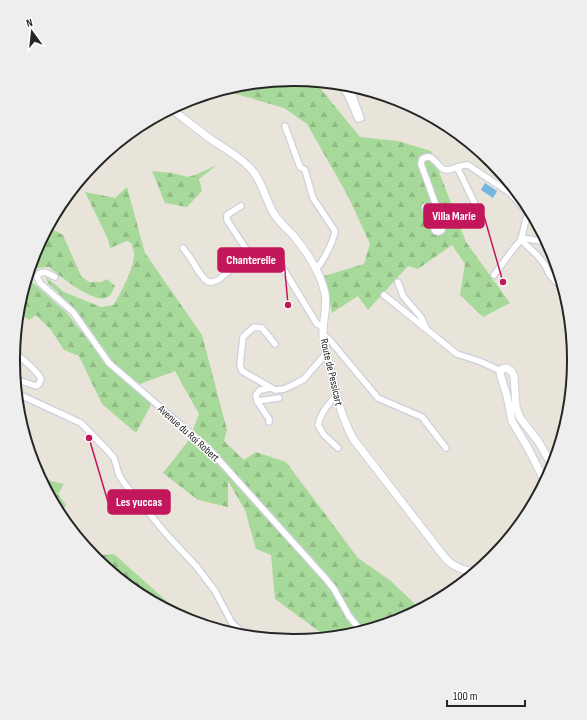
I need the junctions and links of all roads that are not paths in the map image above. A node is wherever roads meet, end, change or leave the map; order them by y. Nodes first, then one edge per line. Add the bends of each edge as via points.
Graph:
1 (345, 92) edge
2 (352, 93) edge
3 (177, 113) edge
4 (285, 126) dead end
5 (457, 167) junction
6 (508, 191) edge
7 (241, 206) dead end
8 (424, 207) dead end
9 (477, 208) dead end
10 (527, 218) edge
11 (521, 239) junction
12 (540, 241) edge
13 (183, 248) dead end
14 (250, 255) junction
15 (316, 269) junction
16 (494, 275) dead end
17 (55, 277) dead end
18 (398, 282) dead end
19 (556, 283) edge
20 (384, 295) dead end
21 (323, 327) junction
22 (427, 330) junction
23 (323, 336) junction
24 (275, 344) dead end
25 (327, 355) junction
26 (20, 357) edge
27 (501, 371) junction
28 (21, 381) edge
29 (271, 388) junction
30 (337, 394) junction
31 (22, 396) edge
32 (279, 398) dead end
33 (257, 401) junction
34 (269, 422) dead end
35 (338, 448) dead end
36 (446, 448) dead end
37 (548, 459) edge
38 (542, 475) edge
39 (468, 571) edge
40 (357, 626) edge
41 (237, 627) edge

1 - 2 street via 358,119 361,118
3 - 15 street, Route de Pessicart via 250,167 276,216 307,252
4 - 15 street via 313,198 335,231
5 - 6 street via 468,165
5 - 8 street via 448,170 430,157 422,159 421,164 443,225 442,230 435,231
5 - 9 street
7 - 14 street via 227,215 227,220
10 - 11 street
11 - 12 street
11 - 16 street
11 - 19 street via 545,265
13 - 14 street via 208,282 218,280
14 - 21 street via 258,252 268,253 276,258 317,324
15 - 21 street, Route de Pessicart via 326,298
17 - 40 street, Avenue du Roi Robert via 41,272 37,277 40,283 73,312 109,363 210,449 326,579
18 - 22 street via 403,296 421,317
20 - 22 street
21 - 23 street, Route de Pessicart
22 - 27 street via 457,354
23 - 25 street, Route de Pessicart
23 - 36 street via 328,338 378,398 422,417
24 - 29 street via 262,328 254,327 243,337 240,365 242,372
25 - 29 street via 304,379 284,389
25 - 30 street, Route de Pessicart
26 - 28 street via 41,379 36,386
27 - 37 street via 507,368 512,372 516,407 520,418
27 - 38 street via 512,421
29 - 33 street via 260,390 256,395
30 - 35 street via 324,410 318,426
30 - 39 street, Route de Pessicart via 345,422 354,440 446,559 460,569
31 - 41 street via 81,423 108,450 124,483 197,567
32 - 33 street
33 - 34 street

